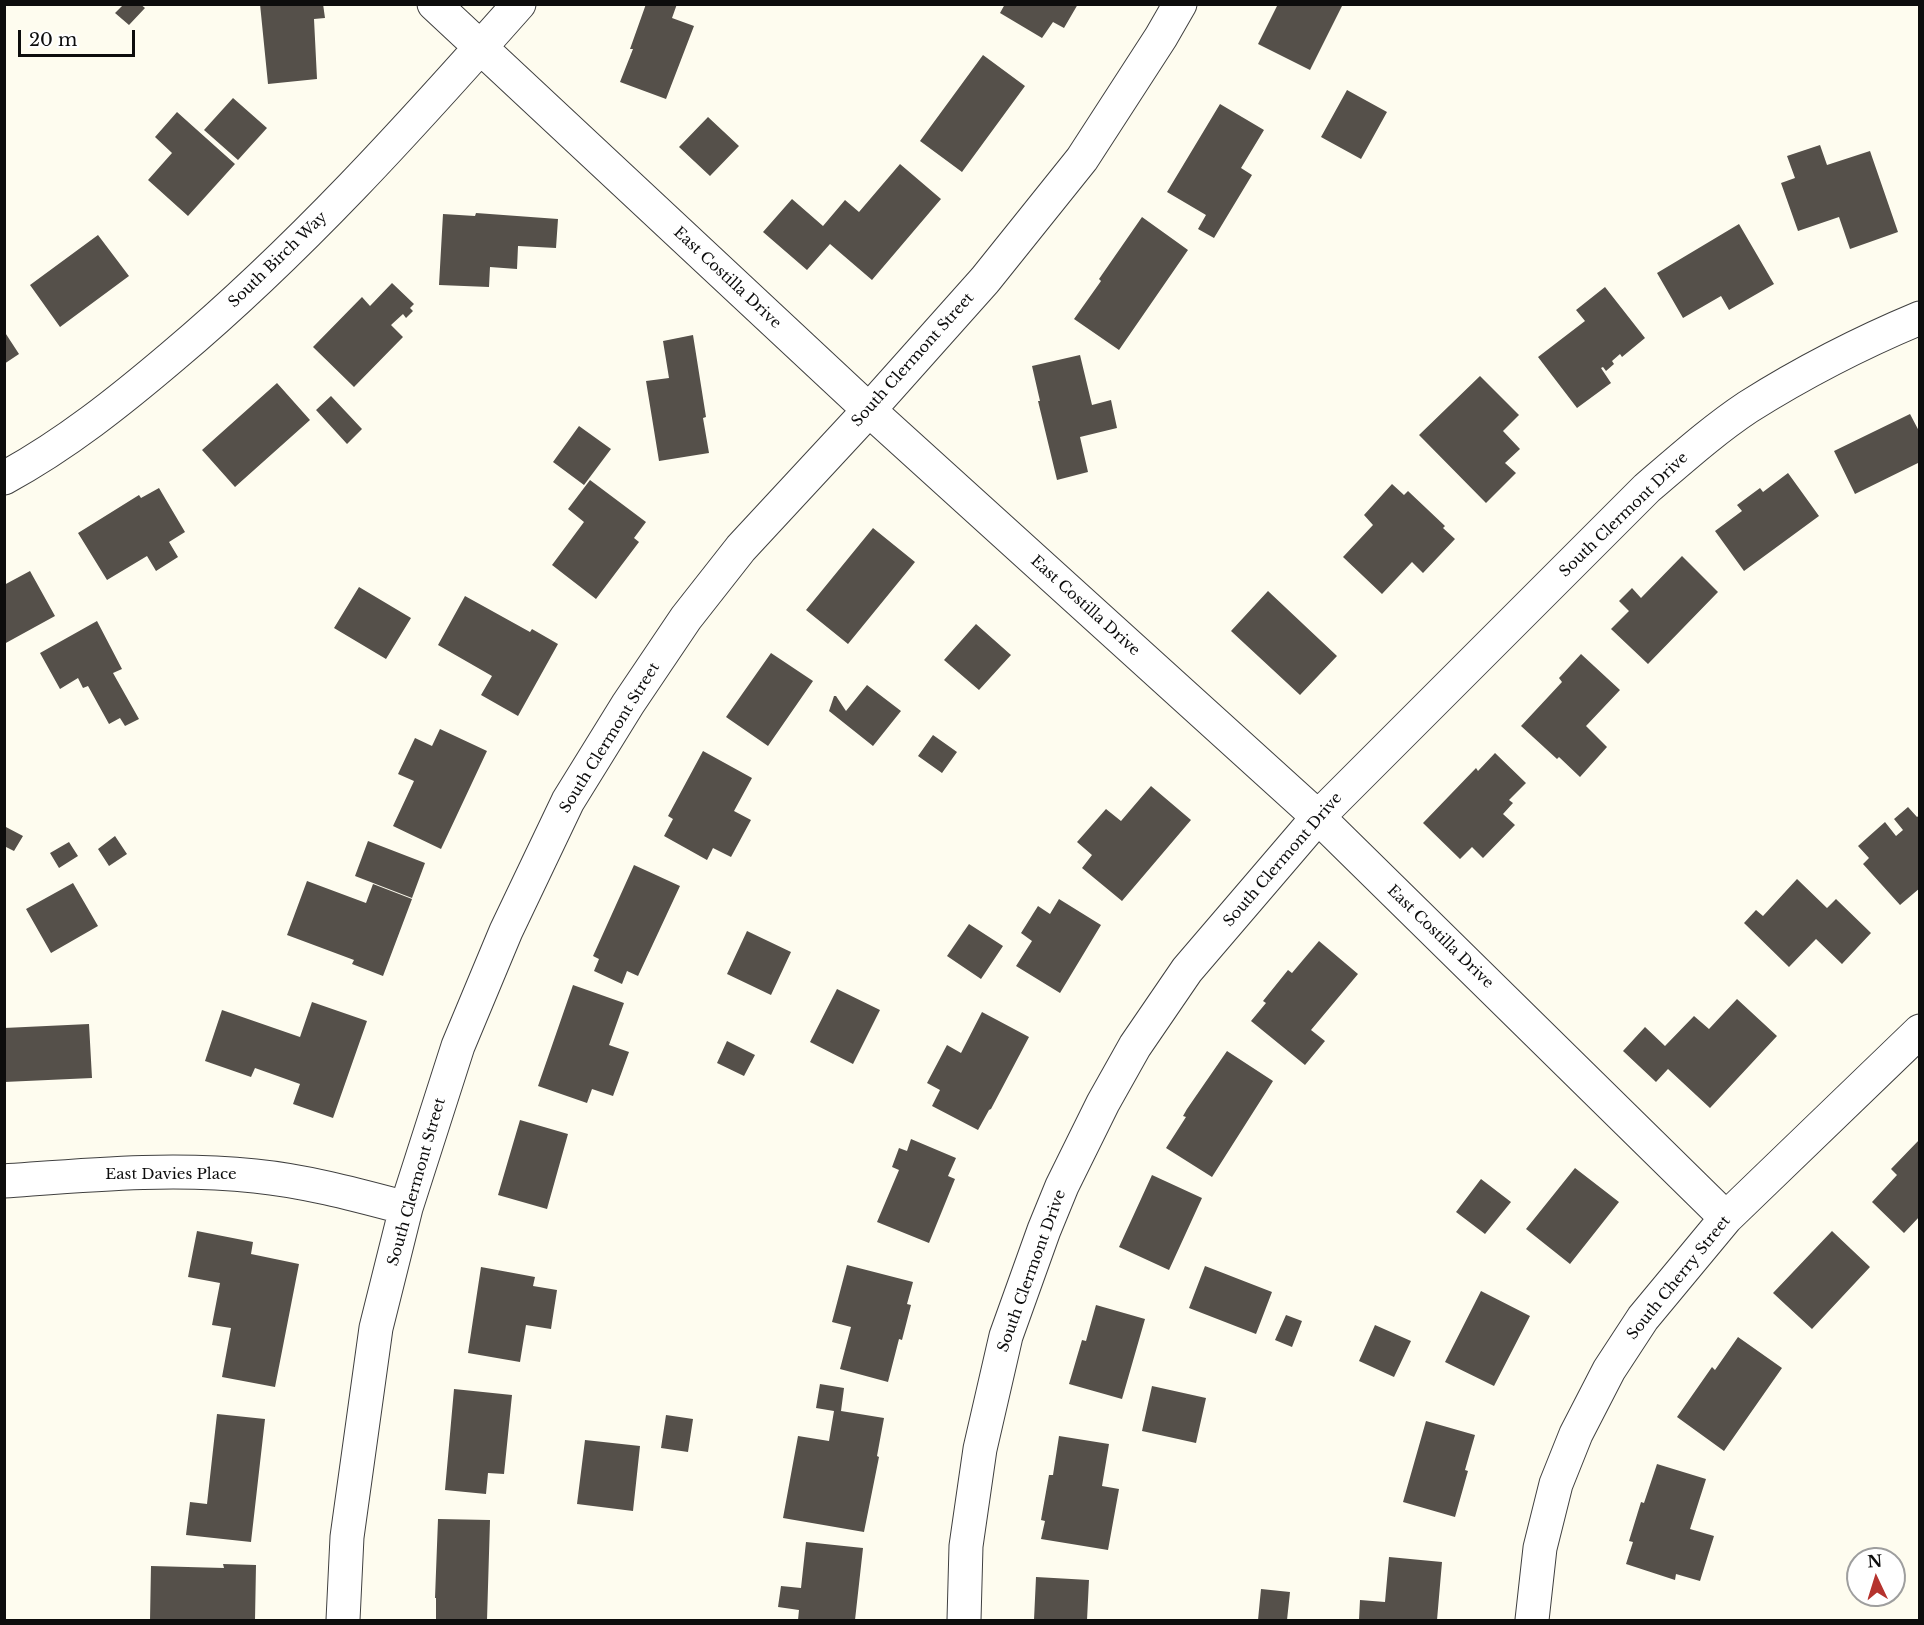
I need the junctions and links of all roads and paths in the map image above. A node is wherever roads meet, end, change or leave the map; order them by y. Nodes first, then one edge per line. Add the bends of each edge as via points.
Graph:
1 (434, 4) edge
2 (519, 4) edge
3 (1180, 4) edge
4 (480, 48) junction
5 (1920, 318) edge
6 (869, 410) junction
7 (4, 478) edge
8 (1318, 817) junction
9 (1920, 1031) edge
10 (4, 1181) edge
11 (406, 1208) junction
12 (1726, 1218) junction
13 (343, 1620) edge
14 (964, 1620) edge
15 (1532, 1620) edge

1 - 4 street, East Costilla Drive
2 - 4 street, South Birch Way
3 - 6 street, South Clermont Street via 1082,159 985,280
4 - 6 street, East Costilla Drive
4 - 7 street, South Birch Way via 309,232 218,318 117,404
5 - 8 street, South Clermont Drive via 1804,374 1747,408 1700,443 1647,488
6 - 8 street, East Costilla Drive
6 - 11 street, South Clermont Street via 741,548 686,618 568,801 506,931 458,1046
8 - 12 street, East Costilla Drive
8 - 14 street, South Clermont Drive via 1187,970 1135,1046 1062,1186 1006,1336 980,1449 966,1546
9 - 12 street, South Cherry Street
10 - 11 street, East Davies Place via 127,1172 206,1172 330,1188
11 - 13 street, South Clermont Street via 376,1328 362,1418 347,1537
12 - 15 street, South Cherry Street via 1643,1318 1609,1370 1576,1434 1556,1484 1540,1548

